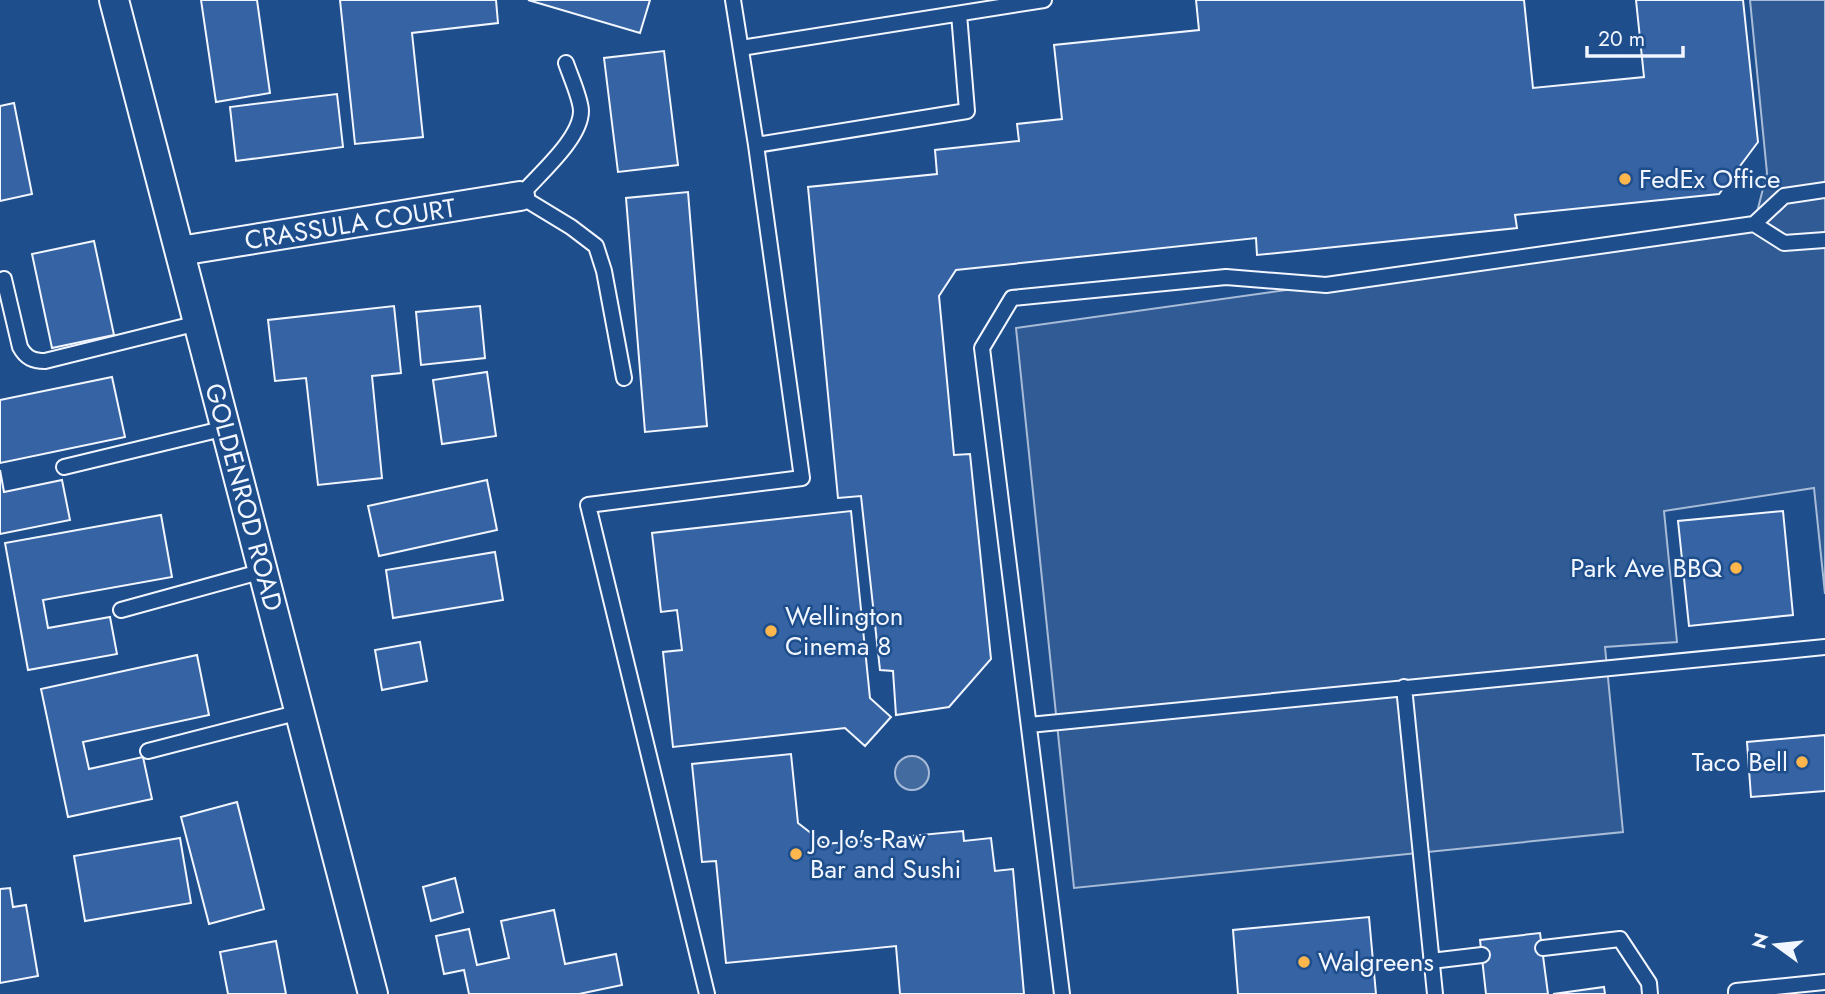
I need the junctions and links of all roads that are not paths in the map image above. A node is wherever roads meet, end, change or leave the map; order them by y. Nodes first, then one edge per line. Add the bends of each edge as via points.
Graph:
1 (114, 0) edge
2 (733, 0) edge
3 (1044, 0) edge
4 (959, 13) junction
5 (741, 48) junction
6 (566, 63) dead end
7 (756, 145) junction
8 (1825, 190) edge
9 (520, 196) junction
10 (1754, 224) junction
11 (1825, 240) edge
12 (180, 251) junction
13 (4, 279) dead end
14 (198, 323) junction
15 (624, 378) dead end
16 (226, 428) junction
17 (64, 467) dead end
18 (263, 571) junction
19 (121, 610) dead end
20 (1825, 647) edge
21 (1404, 687) junction
22 (300, 712) junction
23 (1029, 725) junction
24 (148, 751) dead end
25 (1543, 948) dead end
26 (1482, 955) dead end
27 (1431, 961) junction
28 (1825, 982) edge
29 (373, 994) edge
30 (706, 994) edge
31 (1062, 994) edge
32 (1435, 994) edge
33 (1650, 994) edge
34 (1737, 994) edge

1 - 12 street, GOLDENROD ROAD
2 - 5 lane
3 - 4 lane
4 - 5 lane
4 - 7 lane via 967,111
5 - 7 lane
6 - 9 lane via 581,110 576,129
7 - 30 lane via 802,478 588,505
8 - 10 lane via 1784,196
9 - 12 street, CRASSULA COURT
9 - 15 lane via 596,246
10 - 11 lane via 1784,243
10 - 23 lane via 1326,285 1226,277 1012,298 982,348
12 - 14 street, GOLDENROD ROAD
13 - 14 lane via 20,347 34,361
14 - 16 street, GOLDENROD ROAD
16 - 17 lane
16 - 18 street, GOLDENROD ROAD
18 - 19 lane
18 - 22 street, GOLDENROD ROAD
20 - 21 lane
21 - 23 lane
21 - 27 lane
22 - 24 lane
22 - 29 street, GOLDENROD ROAD
23 - 31 lane
25 - 33 lane via 1619,939 1649,983
26 - 27 lane
27 - 32 lane
28 - 34 lane

